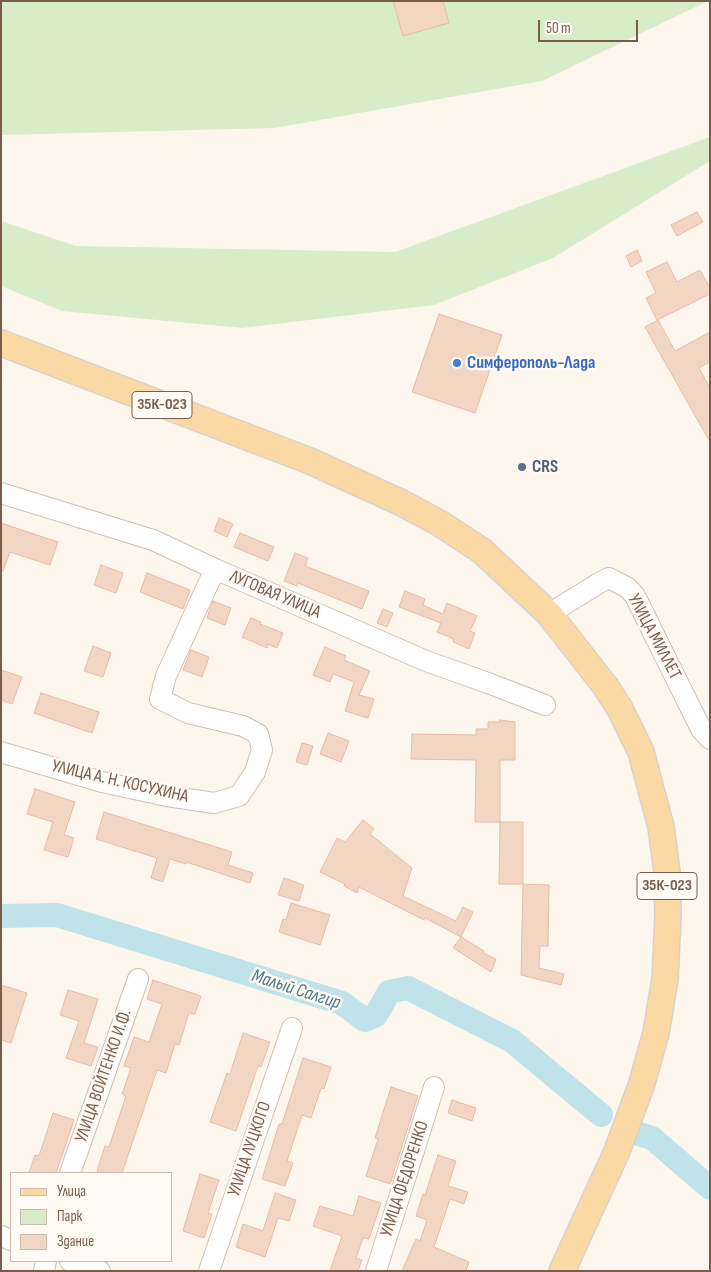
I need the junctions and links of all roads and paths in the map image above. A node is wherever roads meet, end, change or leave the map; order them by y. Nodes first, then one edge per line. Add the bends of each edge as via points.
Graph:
1 (1, 342) edge
2 (1, 493) edge
3 (215, 570) junction
4 (549, 614) junction
5 (545, 706) dead end
6 (710, 739) edge
7 (1, 752) edge
8 (138, 979) dead end
9 (292, 1028) dead end
10 (434, 1087) dead end
11 (70, 1172) edge
12 (73, 1262) edge
13 (100, 1271) edge
14 (209, 1271) edge
15 (376, 1271) edge
16 (562, 1271) edge

1 - 4 main road, 35К-023 via 310,461 419,512 482,551
2 - 3 street, ЛУГОВАЯ УЛИЦА via 153,540
3 - 5 street, ЛУГОВАЯ УЛИЦА via 426,661
3 - 7 street, УЛИЦА А. Н. КОСУХИНА via 166,676 160,699 188,713 243,726 258,734 262,750 255,772 239,796 214,803 167,796 102,782
4 - 6 street, УЛИЦА МИЛЛЕТ via 609,578 628,588 635,596 701,729
4 - 16 main road, 35К-023 via 606,687 641,752 661,827 668,907 665,980 656,1033 642,1083 617,1151
8 - 11 street, УЛИЦА ВОЙТЕНКО И.Ф.
9 - 14 street, УЛИЦА ЛУЦКОГО
10 - 15 street, УЛИЦА ФЕДОРЕНКО
12 - 13 street

